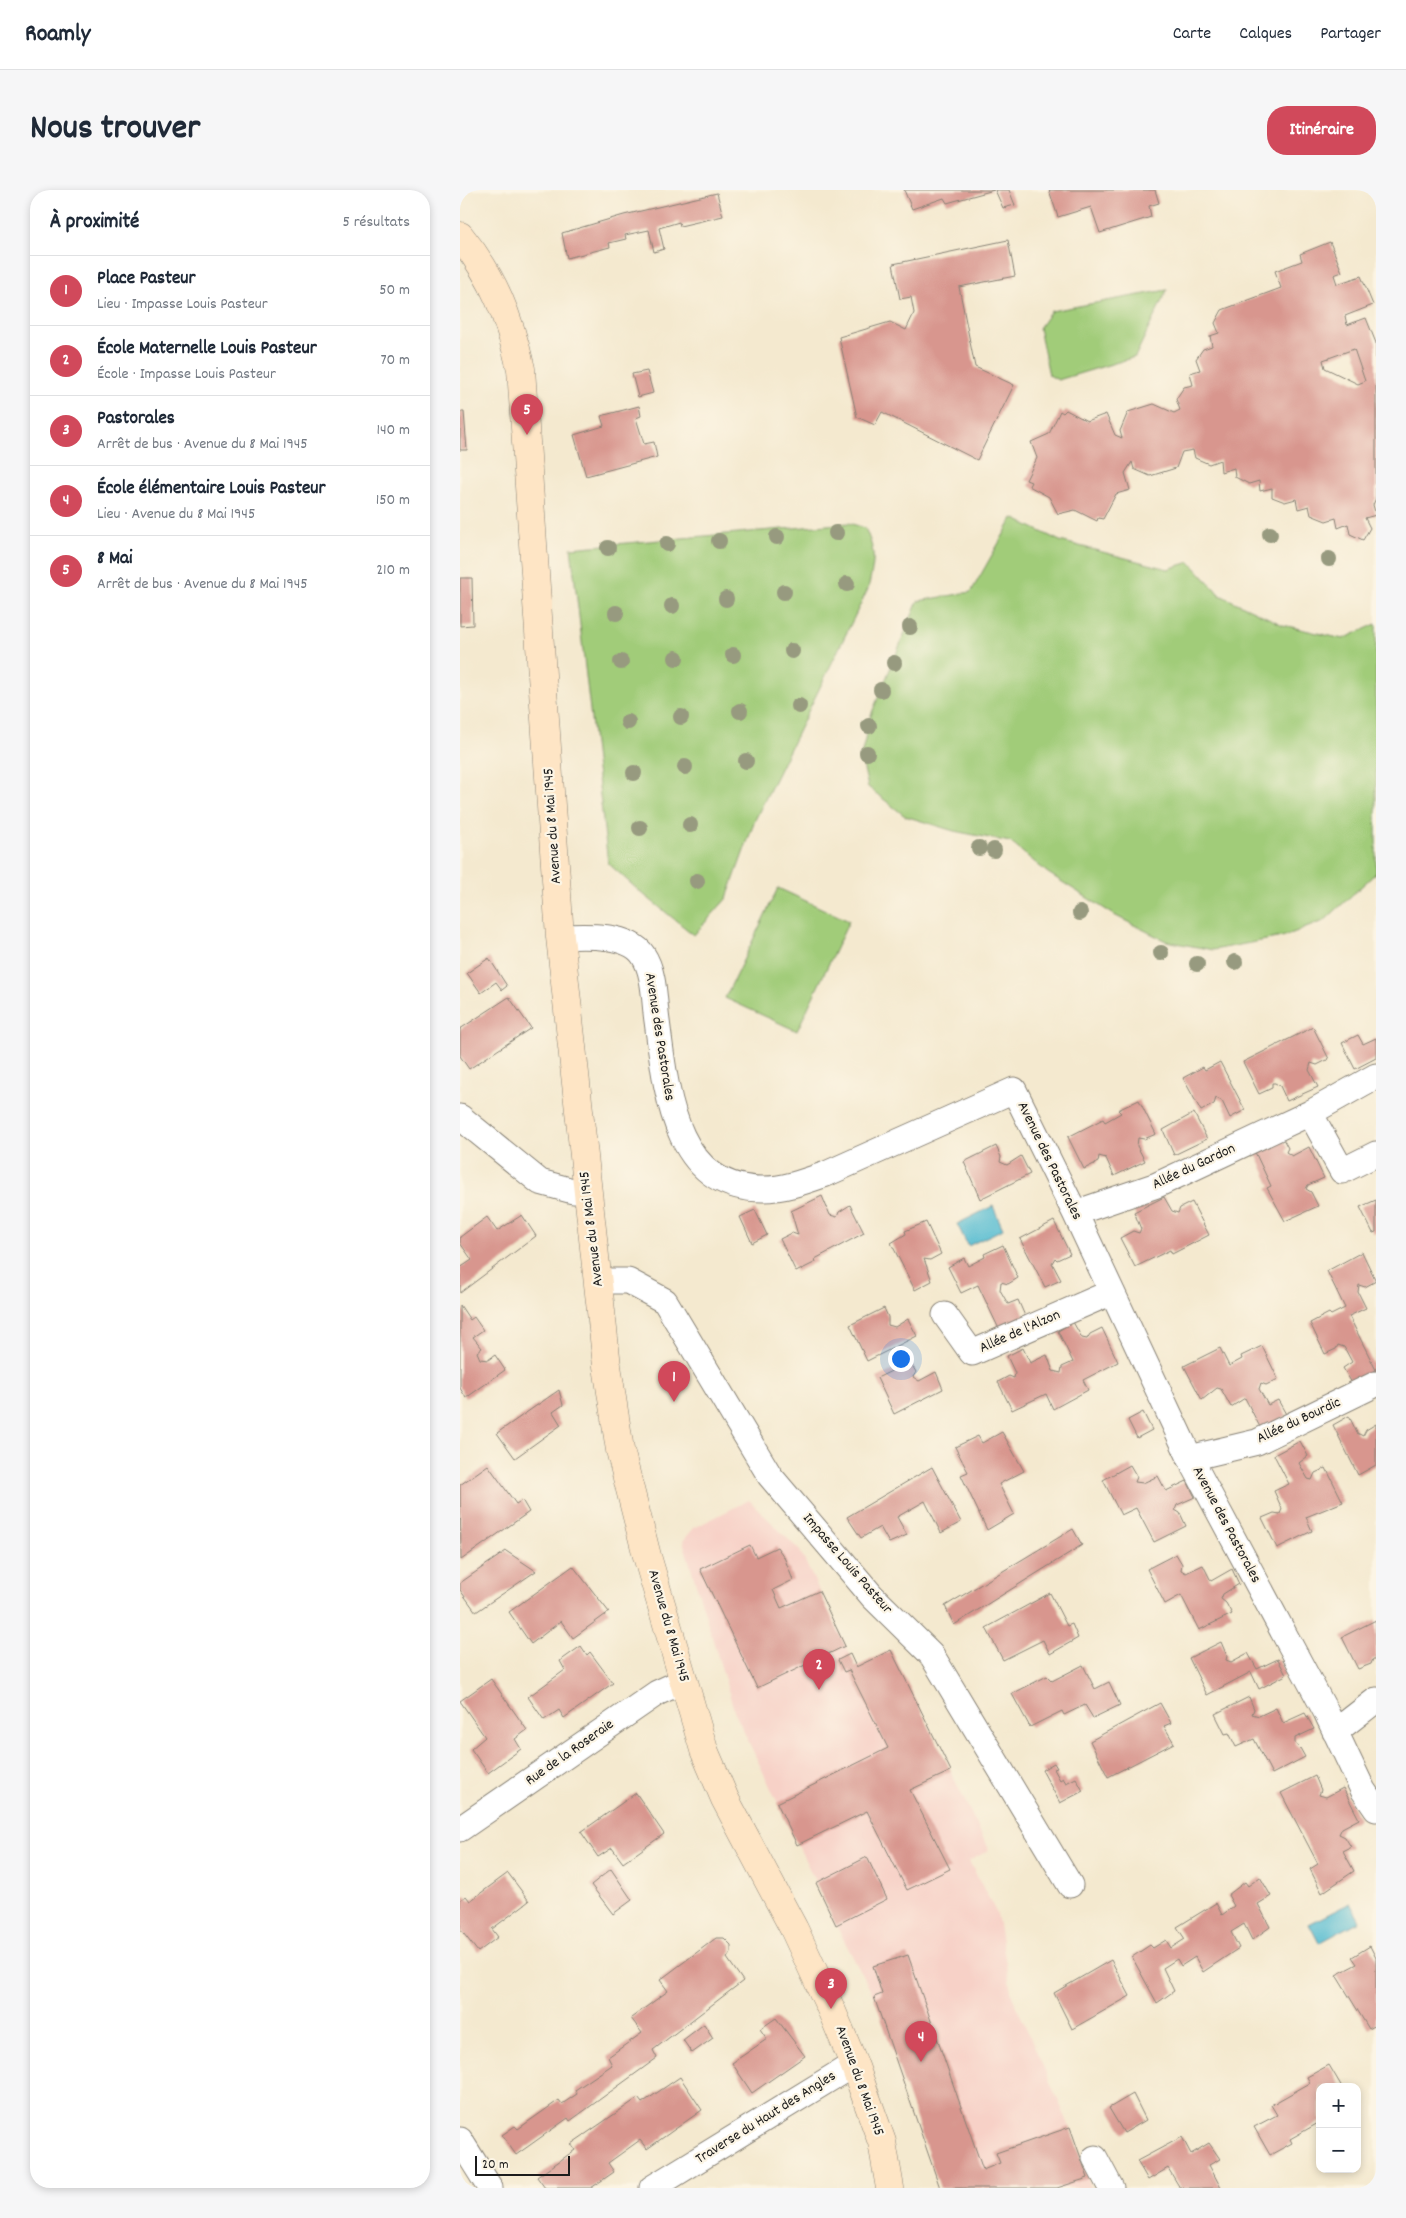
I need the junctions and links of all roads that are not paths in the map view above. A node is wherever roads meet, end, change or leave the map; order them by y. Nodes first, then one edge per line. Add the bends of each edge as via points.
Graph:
1 (460, 236) edge
2 (560, 937) junction
3 (1376, 1076) edge
4 (1310, 1113) junction
5 (460, 1117) edge
6 (1376, 1154) edge
7 (587, 1191) junction
8 (1075, 1213) junction
9 (598, 1281) junction
10 (1112, 1292) junction
11 (945, 1315) dead end
12 (1376, 1384) edge
13 (1190, 1458) junction
14 (684, 1681) junction
15 (1376, 1700) edge
16 (1335, 1732) junction
17 (1376, 1809) edge
18 (460, 1829) edge
19 (1070, 1885) dead end
20 (854, 2064) junction
21 (460, 2140) edge
22 (1095, 2158) dead end
23 (490, 2188) edge
24 (652, 2188) edge
25 (890, 2188) edge
26 (1110, 2188) edge

1 - 2 street, Avenue du 8 Mai 1945 via 491,278 513,335 521,368
2 - 7 street, Avenue du 8 Mai 1945
2 - 8 street, Avenue des Pastorales via 589,935 621,940 642,954 650,973 672,1113 681,1137 699,1163 714,1175 735,1185 763,1189 796,1184 826,1174 1014,1090
3 - 4 street, Allée du Gardon
4 - 6 street via 1342,1171
4 - 8 street, Allée du Gardon via 1157,1185
5 - 7 street via 540,1182 573,1191
7 - 9 street, Avenue du 8 Mai 1945
8 - 10 street, Avenue des Pastorales
9 - 14 street, Avenue du 8 Mai 1945 via 620,1450
9 - 19 street, Impasse Louis Pasteur via 628,1281 665,1301 770,1476 872,1596 931,1654
10 - 11 street, Allée de l'Alzon via 972,1353
10 - 13 street, Avenue des Pastorales
12 - 13 street, Allée du Bourdic via 1257,1442
13 - 16 street, Avenue des Pastorales
14 - 18 street, Rue de la Roseraie via 657,1693
14 - 20 street, Avenue du 8 Mai 1945 via 704,1750 725,1799 794,1929
15 - 16 street
16 - 17 street, Avenue des Pastorales via 1363,1790
20 - 24 street, Traverse du Haut des Angles
20 - 25 street, Avenue du 8 Mai 1945 via 882,2142
21 - 23 street
22 - 26 street

